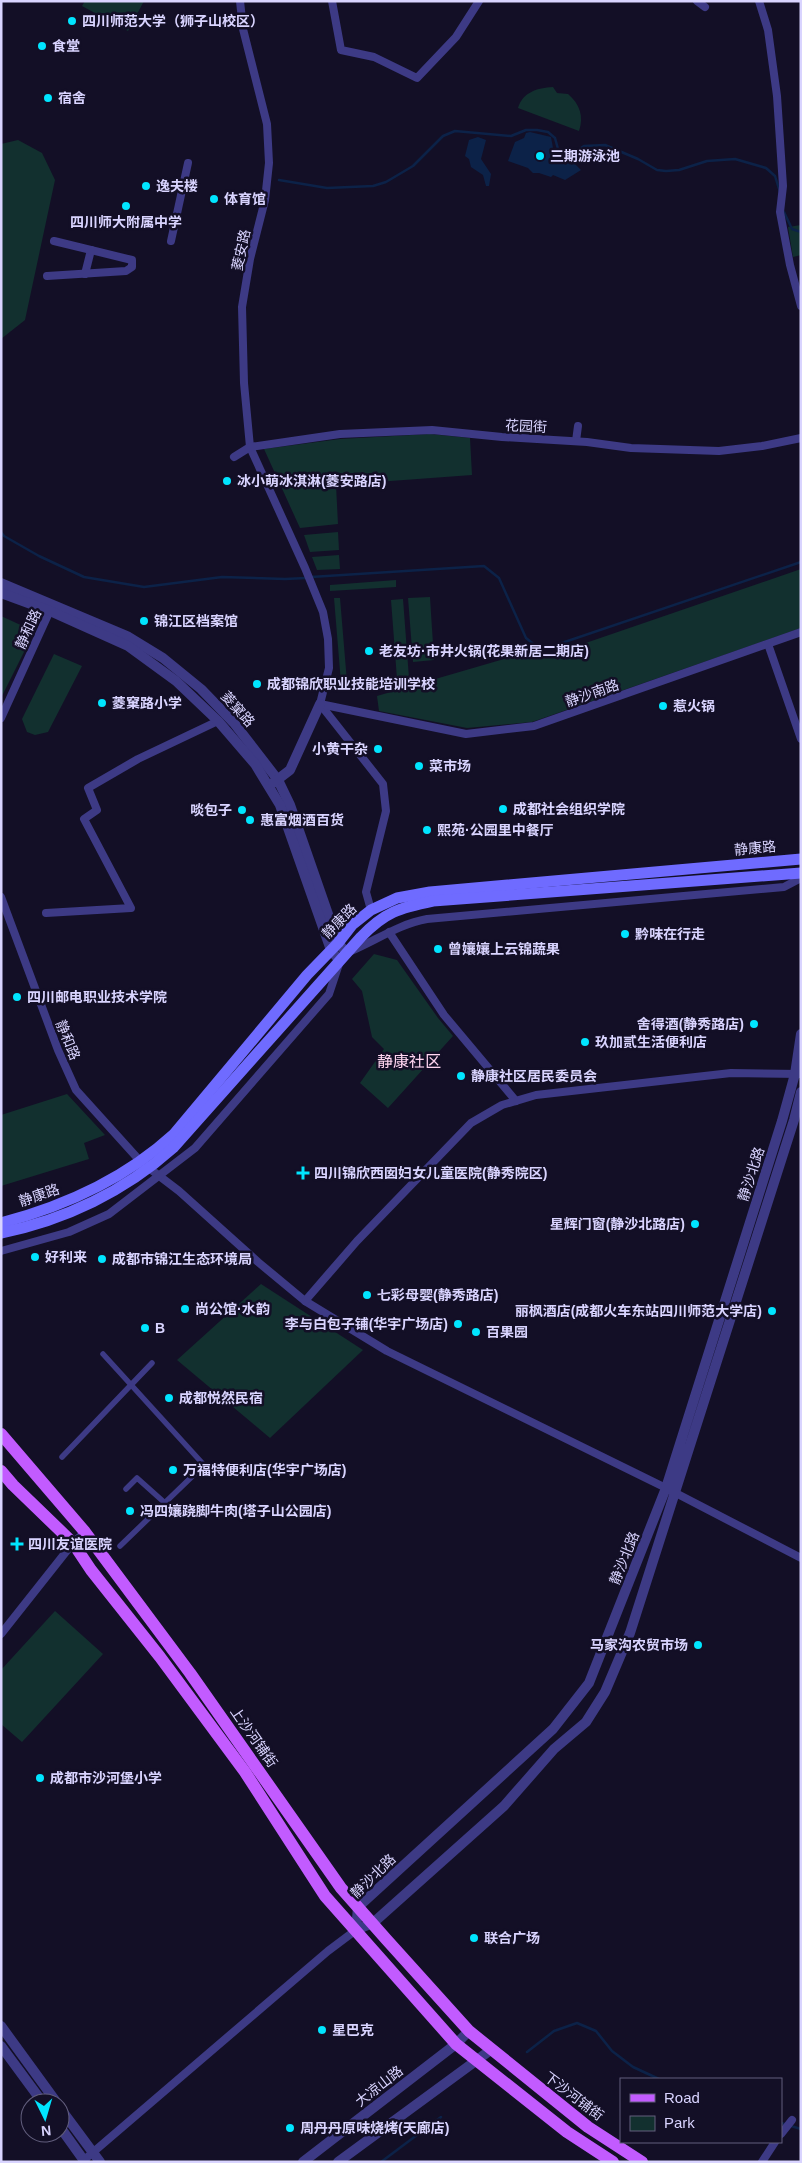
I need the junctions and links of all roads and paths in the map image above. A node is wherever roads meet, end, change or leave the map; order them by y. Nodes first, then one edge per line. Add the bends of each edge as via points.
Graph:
1 (240, 1) edge
2 (332, 1) edge
3 (479, 1) edge
4 (696, 1) edge
5 (759, 1) edge
6 (705, 7) dead end
7 (188, 163) dead end
8 (54, 241) dead end
9 (171, 241) dead end
10 (92, 250) junction
11 (85, 274) junction
12 (47, 276) dead end
13 (801, 306) edge
14 (578, 426) dead end
15 (801, 438) edge
16 (576, 441) junction
17 (250, 447) junction
18 (234, 457) dead end
19 (1, 583) edge
20 (1, 593) edge
21 (52, 608) junction
22 (801, 632) edge
23 (768, 644) junction
24 (320, 704) junction
25 (1, 718) edge
26 (218, 721) junction
27 (801, 739) edge
28 (278, 780) junction
29 (268, 786) junction
30 (801, 859) edge
31 (801, 873) edge
32 (801, 878) edge
33 (1, 897) edge
34 (371, 910) junction
35 (46, 913) dead end
36 (389, 932) junction
37 (335, 946) junction
38 (342, 957) junction
39 (801, 1034) edge
40 (798, 1074) edge
41 (801, 1092) edge
42 (516, 1101) junction
43 (150, 1169) junction
44 (1, 1223) edge
45 (1, 1234) edge
46 (1, 1251) edge
47 (305, 1301) junction
48 (103, 1354) dead end
49 (152, 1363) dead end
50 (132, 1384) junction
51 (1, 1434) edge
52 (62, 1457) dead end
53 (1, 1471) edge
54 (126, 1489) dead end
55 (670, 1491) junction
56 (165, 1503) junction
57 (85, 1532) junction
58 (73, 1543) junction
59 (120, 1546) dead end
60 (801, 1558) edge
61 (1, 1634) edge
62 (358, 1907) junction
63 (373, 1923) junction
64 (356, 1930) junction
65 (1, 2026) edge
66 (469, 2031) junction
67 (456, 2044) junction
68 (1, 2046) edge
69 (492, 2049) junction
70 (478, 2061) junction
71 (35, 2093) edge
72 (50, 2093) edge
73 (792, 2120) dead end
74 (70, 2121) edge
75 (782, 2132) edge
76 (70, 2141) edge
77 (774, 2143) edge
78 (92, 2151) junction
79 (84, 2161) edge
80 (100, 2162) edge
81 (303, 2162) edge
82 (338, 2162) edge
83 (613, 2162) edge
84 (642, 2162) edge
85 (762, 2162) edge

1 - 17 street, 菱安路 via 243,29 267,124 269,163 265,200 242,307
2 - 3 street via 341,50 374,57 417,78 456,37
4 - 6 street
5 - 13 street via 768,30 777,96 783,186 780,212
7 - 9 street
8 - 10 street
10 - 11 street
10 - 11 street via 132,260 132,267 126,271
11 - 12 street
14 - 16 street
15 - 16 street, 花园街 via 719,451 631,448
16 - 17 street, 花园街 via 432,430 340,434
17 - 18 street
17 - 24 street, 菱安路 via 323,612 329,668
19 - 21 street, 菱窠路
20 - 21 street, 菱窠路
21 - 25 street, 静和路
21 - 26 street, 菱窠路 via 128,646 176,681
21 - 28 street, 菱窠路 via 127,636 164,658 234,723
22 - 23 street, 静沙南路
23 - 24 street, 静沙南路 via 534,726 466,734
23 - 27 street
24 - 28 street via 290,770
24 - 34 street via 383,784 386,812 366,892
26 - 29 street, 菱窠路 via 255,764
26 - 35 street via 138,759 88,788 97,810 84,819 131,908
28 - 29 street
28 - 37 street, 菱窠路 via 290,805
29 - 37 street, 菱窠路 via 280,805
30 - 34 main road, 静康路 via 430,892 397,898
31 - 38 main road, 静康路 via 432,900 378,919
32 - 36 street via 784,887 427,919
33 - 43 street, 静和路 via 76,1090
34 - 37 main road, 静康路 via 352,925
36 - 38 street
36 - 42 street via 444,1014
37 - 38 street, 菱窠路
37 - 43 main road, 静康路 via 174,1134
38 - 43 main road, 静康路 via 173,1148
38 - 43 street via 329,994 196,1148
39 - 40 street, 静沙北路
40 - 42 street via 731,1073 536,1095
40 - 55 street, 静沙北路
41 - 55 street, 静沙北路
42 - 47 street via 502,1105 471,1123
43 - 44 main road, 静康路
43 - 45 main road, 静康路 via 85,1206 33,1226
43 - 46 street via 109,1214 69,1232
43 - 47 street, 静和路
47 - 55 street, 静和路 via 387,1351
48 - 50 street
49 - 50 street
50 - 52 street
50 - 56 street via 204,1465
51 - 57 main road, 上沙河铺街
53 - 58 main road, 上沙河铺街
54 - 56 street via 137,1478
55 - 60 street, 静和路
55 - 62 street, 静沙北路 via 589,1683 553,1729
55 - 63 street, 静沙北路 via 630,1633 605,1692 586,1722 554,1749 504,1806
56 - 59 street
57 - 58 street
57 - 62 main road, 上沙河铺街 via 190,1673 341,1888
58 - 61 street
58 - 64 main road, 上沙河铺街 via 245,1772 325,1896
62 - 63 main road, 上沙河铺街
62 - 64 street, 静沙北路
63 - 64 street, 静沙北路
63 - 66 main road, 上沙河铺街
64 - 67 main road, 上沙河铺街
64 - 78 street
65 - 72 street
66 - 67 street, 大凉山路
66 - 69 main road, 上沙河铺街
67 - 70 main road, 上沙河铺街
67 - 81 street, 大凉山路
68 - 71 street
69 - 70 street
69 - 84 main road, 下沙河铺街 via 588,2127
70 - 82 street
70 - 83 main road via 568,2132
73 - 75 street
74 - 78 street
76 - 79 street
77 - 85 street
78 - 79 street
78 - 80 street

